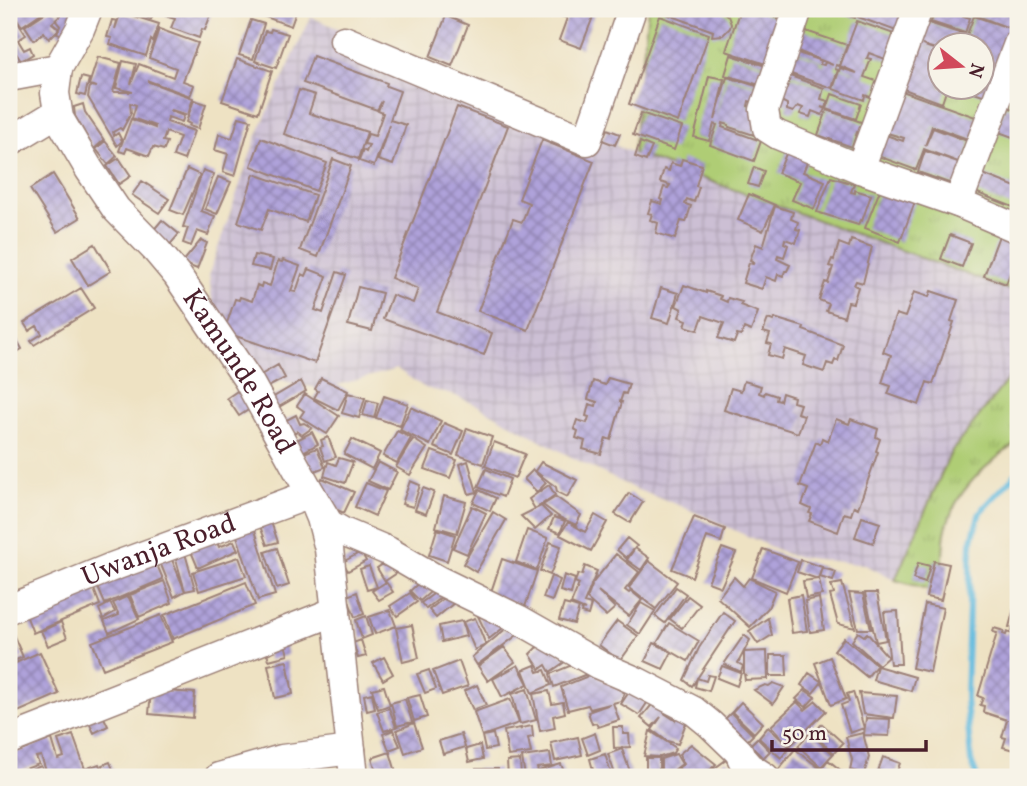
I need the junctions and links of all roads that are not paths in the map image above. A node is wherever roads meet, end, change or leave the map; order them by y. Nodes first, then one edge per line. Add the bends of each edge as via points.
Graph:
1 (88, 9) edge
2 (632, 9) edge
3 (798, 9) edge
4 (918, 9) edge
5 (344, 40) dead end
6 (1018, 44) edge
7 (58, 68) junction
8 (9, 77) edge
9 (57, 113) junction
10 (9, 142) edge
11 (860, 169) junction
12 (958, 203) junction
13 (1018, 229) edge
14 (311, 494) junction
15 (9, 609) edge
16 (336, 611) junction
17 (9, 740) edge
18 (353, 763) edge
19 (219, 777) edge
20 (765, 777) edge

1 - 7 street, Kamunde Road
2 - 5 street via 587,141
3 - 11 street via 764,110 766,128
4 - 11 street
6 - 12 street
7 - 8 street
7 - 9 street, Kamunde Road
9 - 10 street
9 - 14 street, Kamunde Road via 116,209 177,275 230,353
11 - 12 street
12 - 13 street
14 - 15 street, Uwanja Road
14 - 16 street, Kamunde Road via 328,549
14 - 20 street via 329,524 694,711 749,767
16 - 17 street
16 - 18 street, Kamunde Road
18 - 19 street via 282,759

